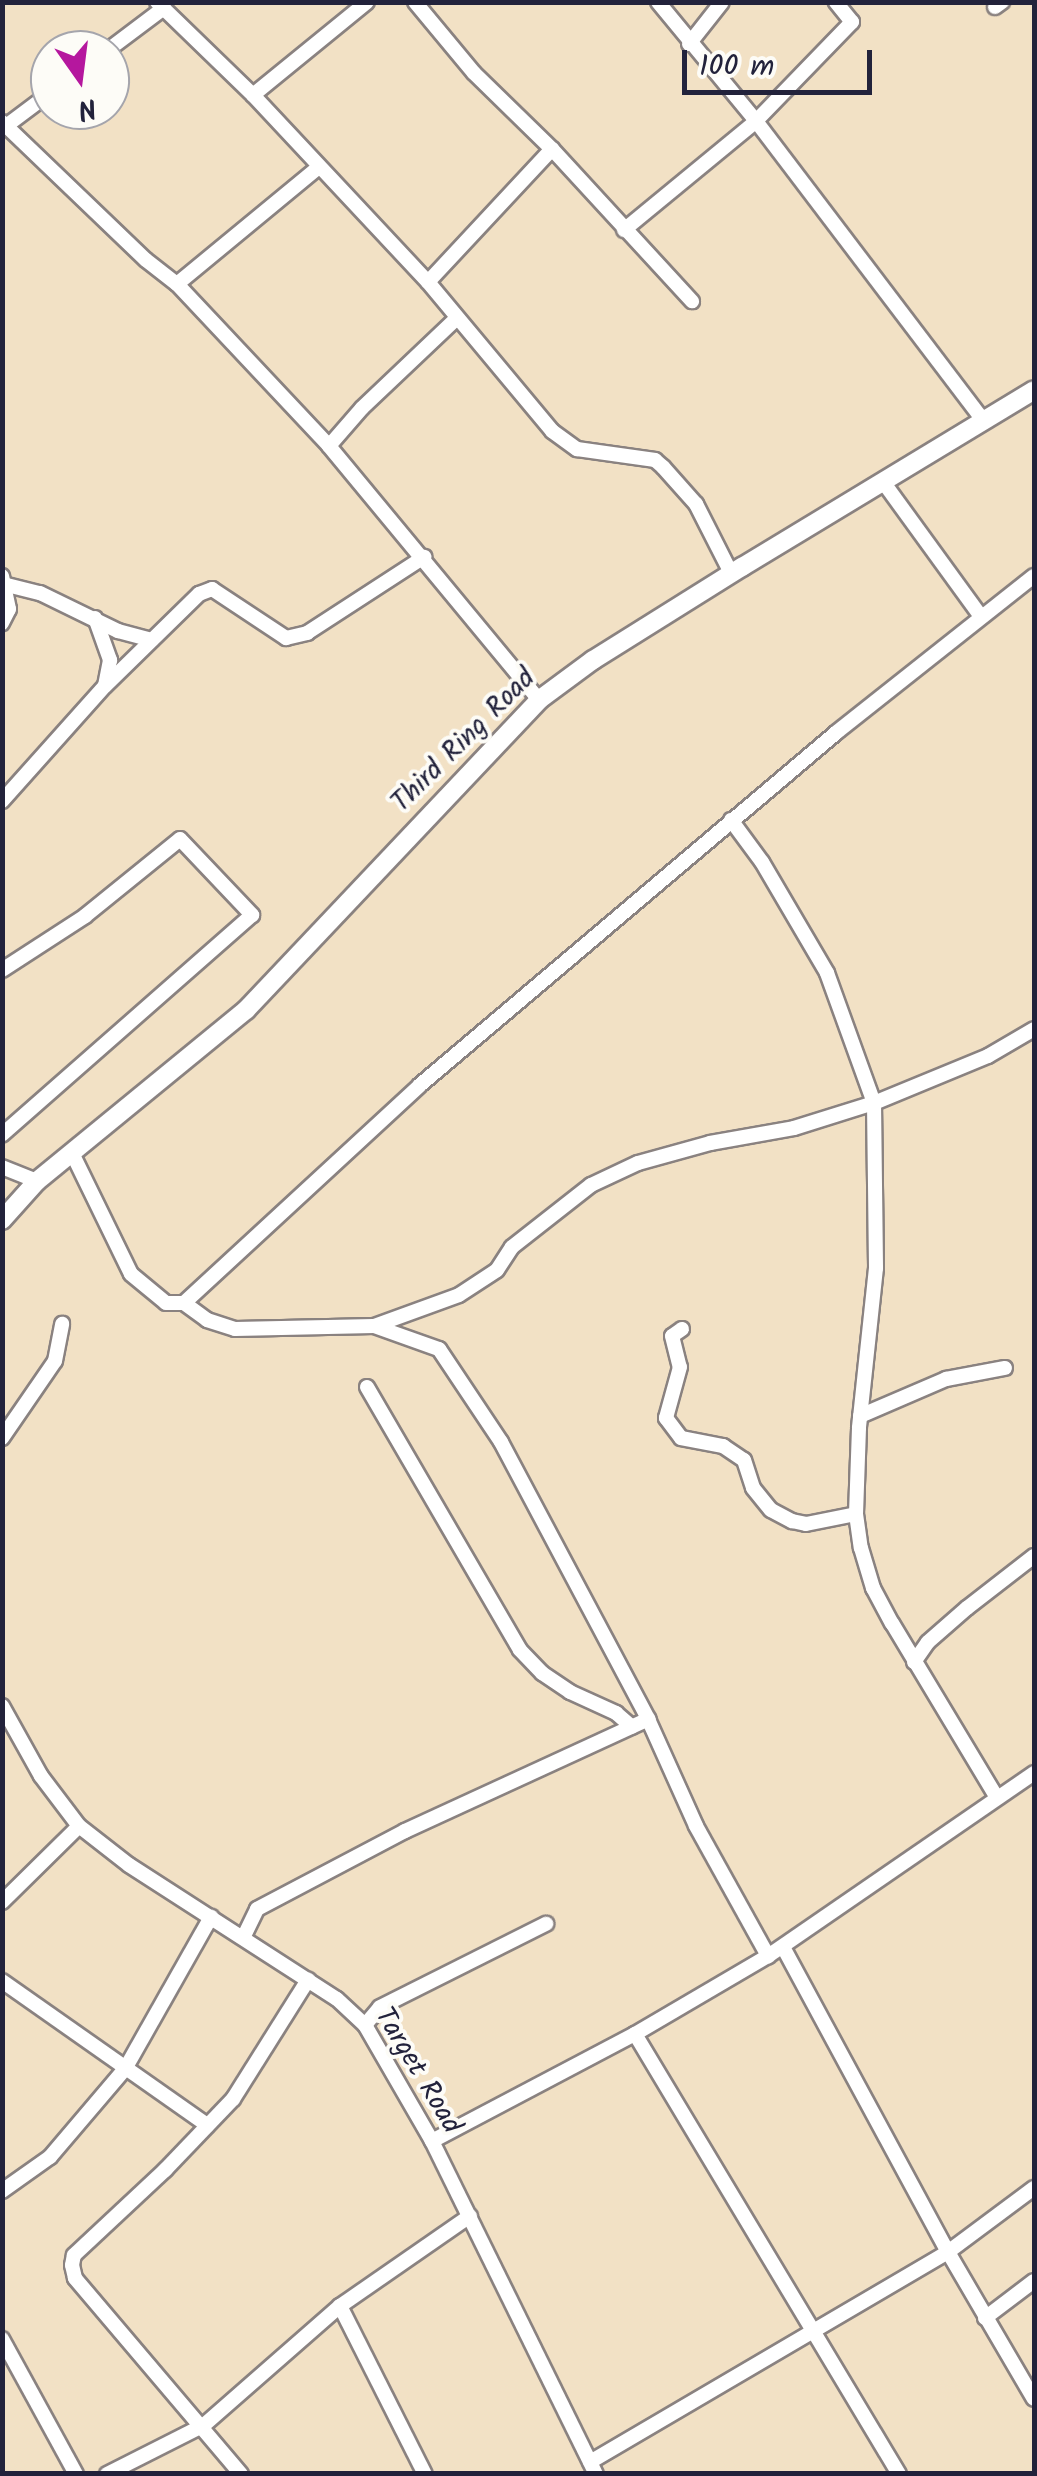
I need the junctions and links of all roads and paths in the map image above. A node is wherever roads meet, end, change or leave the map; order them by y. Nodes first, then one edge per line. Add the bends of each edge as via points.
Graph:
1 (367, 2) edge
2 (415, 2) edge
3 (658, 2) edge
4 (722, 2) edge
5 (836, 2) edge
6 (160, 6) edge
7 (130, 31) edge
8 (689, 44) junction
9 (253, 95) junction
10 (30, 106) edge
11 (756, 121) junction
12 (4, 124) edge
13 (552, 149) junction
14 (319, 166) junction
15 (624, 230) junction
16 (428, 282) junction
17 (176, 284) junction
18 (692, 301) dead end
19 (457, 318) junction
20 (1034, 390) edge
21 (983, 420) junction
22 (329, 446) junction
23 (884, 483) junction
24 (424, 557) junction
25 (732, 573) junction
26 (1034, 576) edge
27 (5, 580) edge
28 (980, 615) junction
29 (95, 618) junction
30 (2, 622) edge
31 (152, 640) junction
32 (105, 686) junction
33 (539, 700) junction
34 (2, 801) edge
35 (731, 820) junction
36 (2, 970) edge
37 (1034, 1028) edge
38 (874, 1102) junction
39 (2, 1135) edge
40 (73, 1155) junction
41 (2, 1167) edge
42 (38, 1181) junction
43 (2, 1220) edge
44 (184, 1304) junction
45 (62, 1324) dead end
46 (374, 1326) junction
47 (682, 1329) dead end
48 (1005, 1368) dead end
49 (368, 1388) dead end
50 (860, 1416) junction
51 (2, 1438) edge
52 (856, 1514) junction
53 (1034, 1556) edge
54 (914, 1662) junction
55 (2, 1706) edge
56 (648, 1718) junction
57 (632, 1727) junction
58 (1034, 1773) edge
59 (996, 1798) junction
60 (79, 1826) junction
61 (2, 1902) edge
62 (211, 1917) junction
63 (546, 1924) dead end
64 (244, 1936) junction
65 (782, 1946) junction
66 (768, 1956) junction
67 (308, 1980) junction
68 (2, 1982) edge
69 (364, 2025) junction
70 (635, 2034) junction
71 (125, 2069) junction
72 (207, 2125) junction
73 (432, 2141) junction
74 (1034, 2188) edge
75 (2, 2191) edge
76 (470, 2216) junction
77 (948, 2252) junction
78 (1034, 2281) edge
79 (340, 2306) junction
80 (985, 2318) junction
81 (812, 2333) junction
82 (2, 2339) edge
83 (1034, 2399) edge
84 (204, 2425) junction
85 (593, 2468) edge
86 (76, 2474) edge
87 (108, 2474) edge
88 (241, 2474) edge
89 (426, 2474) edge
90 (899, 2474) edge

1 - 9 street
2 - 13 street via 474,73
3 - 8 street
4 - 8 street
5 - 11 street via 852,22
6 - 7 street
6 - 9 street
8 - 11 street
9 - 14 street
10 - 12 street
11 - 15 street
11 - 21 street
12 - 17 street
13 - 15 street
13 - 16 street
14 - 16 street
14 - 17 street
15 - 18 street
16 - 19 street
17 - 22 street
19 - 22 street
19 - 25 street via 552,431 576,450 655,460 663,467 696,504
20 - 21 street, Third Ring Road
21 - 23 street, Third Ring Road
22 - 24 street
23 - 25 street, Third Ring Road
23 - 28 street
24 - 31 street via 307,632 286,638 212,589
24 - 33 street
25 - 33 street, Third Ring Road
26 - 28 street
27 - 29 street
27 - 30 street via 9,609
28 - 35 street
29 - 31 street
29 - 32 street via 110,660
31 - 32 street
32 - 34 street
33 - 40 street, Third Ring Road via 246,1010
35 - 38 street via 827,973
35 - 44 street via 420,1085
36 - 39 street via 85,916 180,839 252,915
37 - 38 street via 988,1056
38 - 46 street via 794,1128 638,1162 591,1185 512,1246 497,1270 459,1295
38 - 50 street via 876,1268
40 - 42 street, Third Ring Road
40 - 44 street via 131,1274 166,1304
41 - 42 street
42 - 43 street, Third Ring Road
44 - 46 street via 234,1329
45 - 51 street via 54,1361
46 - 56 street via 438,1349 470,1391
47 - 52 street via 672,1336 680,1367 666,1418 681,1438 723,1446 744,1460 770,1510 792,1520 806,1524
48 - 50 street via 946,1379
49 - 57 street via 520,1650 542,1673
50 - 52 street
52 - 54 street via 873,1588
53 - 54 street via 928,1642
54 - 59 street
55 - 60 street, Target Road
56 - 57 street
56 - 66 street via 696,1826
57 - 64 street via 273,1900 257,1909
58 - 59 street
59 - 65 street
60 - 61 street
60 - 62 street, Target Road
62 - 64 street, Target Road
62 - 71 street
63 - 69 street via 394,2000
64 - 67 street, Target Road
65 - 66 street
65 - 77 street
66 - 70 street
67 - 69 street, Target Road
67 - 72 street via 250,2074
68 - 71 street
69 - 73 street, Target Road
70 - 73 street
70 - 81 street
71 - 72 street
71 - 75 street via 50,2157
72 - 84 street via 74,2254 72,2265 75,2278
73 - 76 street, Target Road
74 - 77 street
76 - 79 street
76 - 85 street, Target Road
77 - 80 street
77 - 81 street
78 - 80 street
79 - 84 street
79 - 89 street
80 - 83 street
81 - 85 street
81 - 90 street
82 - 86 street
84 - 87 street
84 - 88 street

